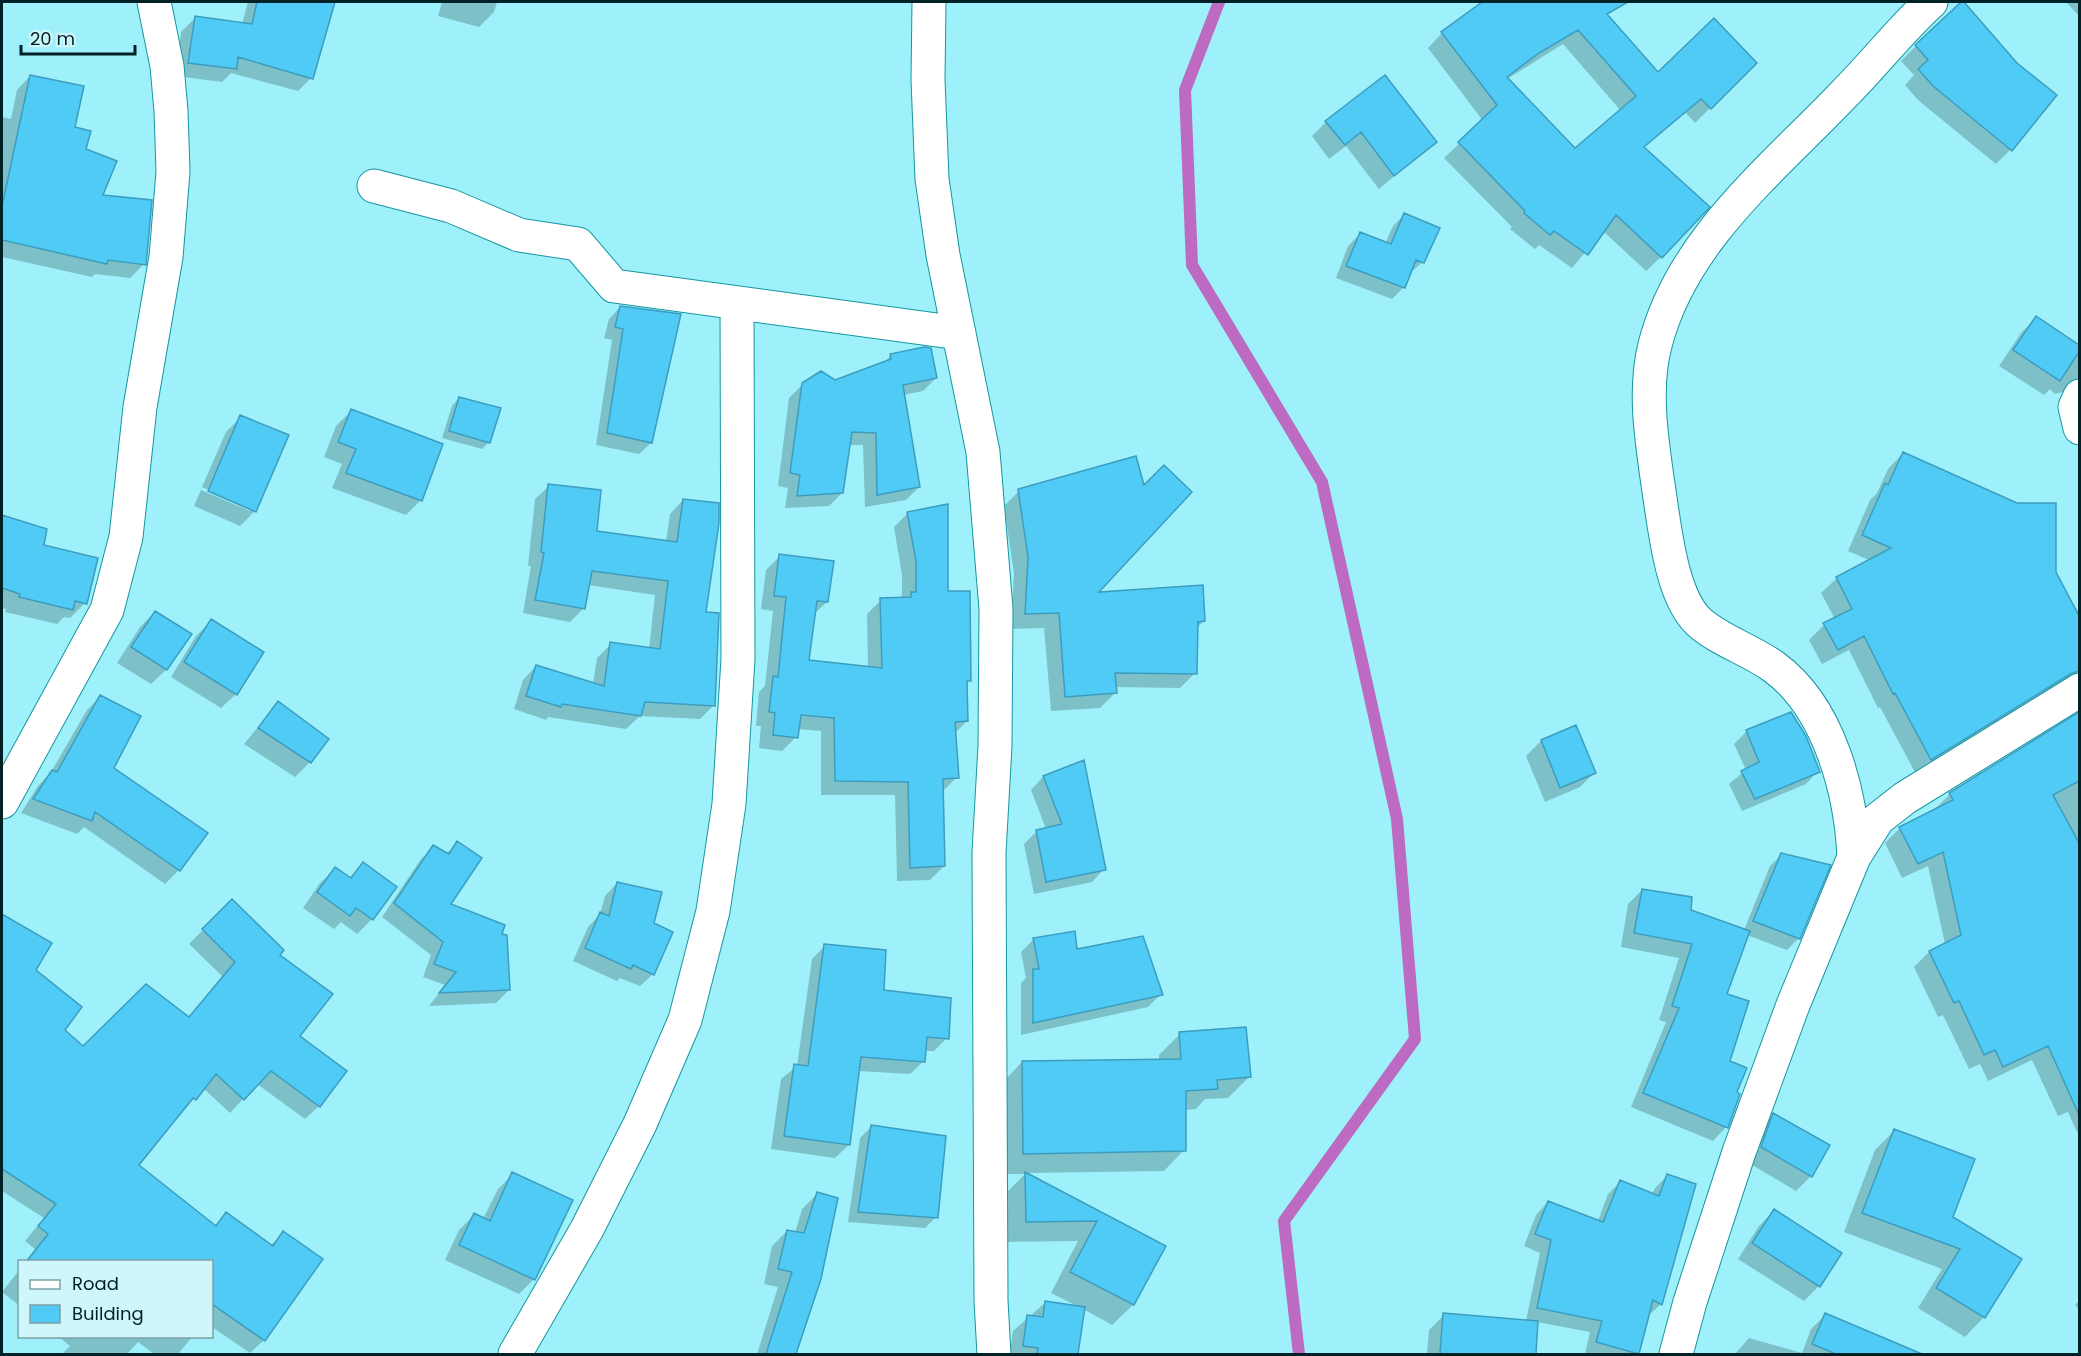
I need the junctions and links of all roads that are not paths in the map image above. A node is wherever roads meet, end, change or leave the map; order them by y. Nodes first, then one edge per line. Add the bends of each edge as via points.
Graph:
1 (154, 2) edge
2 (929, 2) edge
3 (1932, 2) edge
4 (374, 186) dead end
5 (737, 304) junction
6 (959, 333) junction
7 (2079, 396) edge
8 (2079, 428) edge
9 (2079, 690) edge
10 (2, 802) edge
11 (1854, 856) junction
12 (516, 1354) edge
13 (994, 1354) edge
14 (1676, 1354) edge

1 - 10 street via 166,66 173,172 166,257 140,407 126,537 107,610
2 - 6 street via 932,179
3 - 11 street via 1730,211 1692,257 1670,299 1654,346 1650,392 1655,464 1676,582 1699,622 1774,667 1804,694 1817,715 1844,785 1853,825
4 - 5 street via 451,206 519,235 578,244 614,286
5 - 6 street
5 - 12 street via 738,659 729,804 713,911 685,1020 640,1124 587,1229
6 - 13 street via 983,452 996,609 989,853
7 - 8 street via 2075,407
9 - 11 street via 1905,798 1878,819
11 - 14 street via 1739,1152

